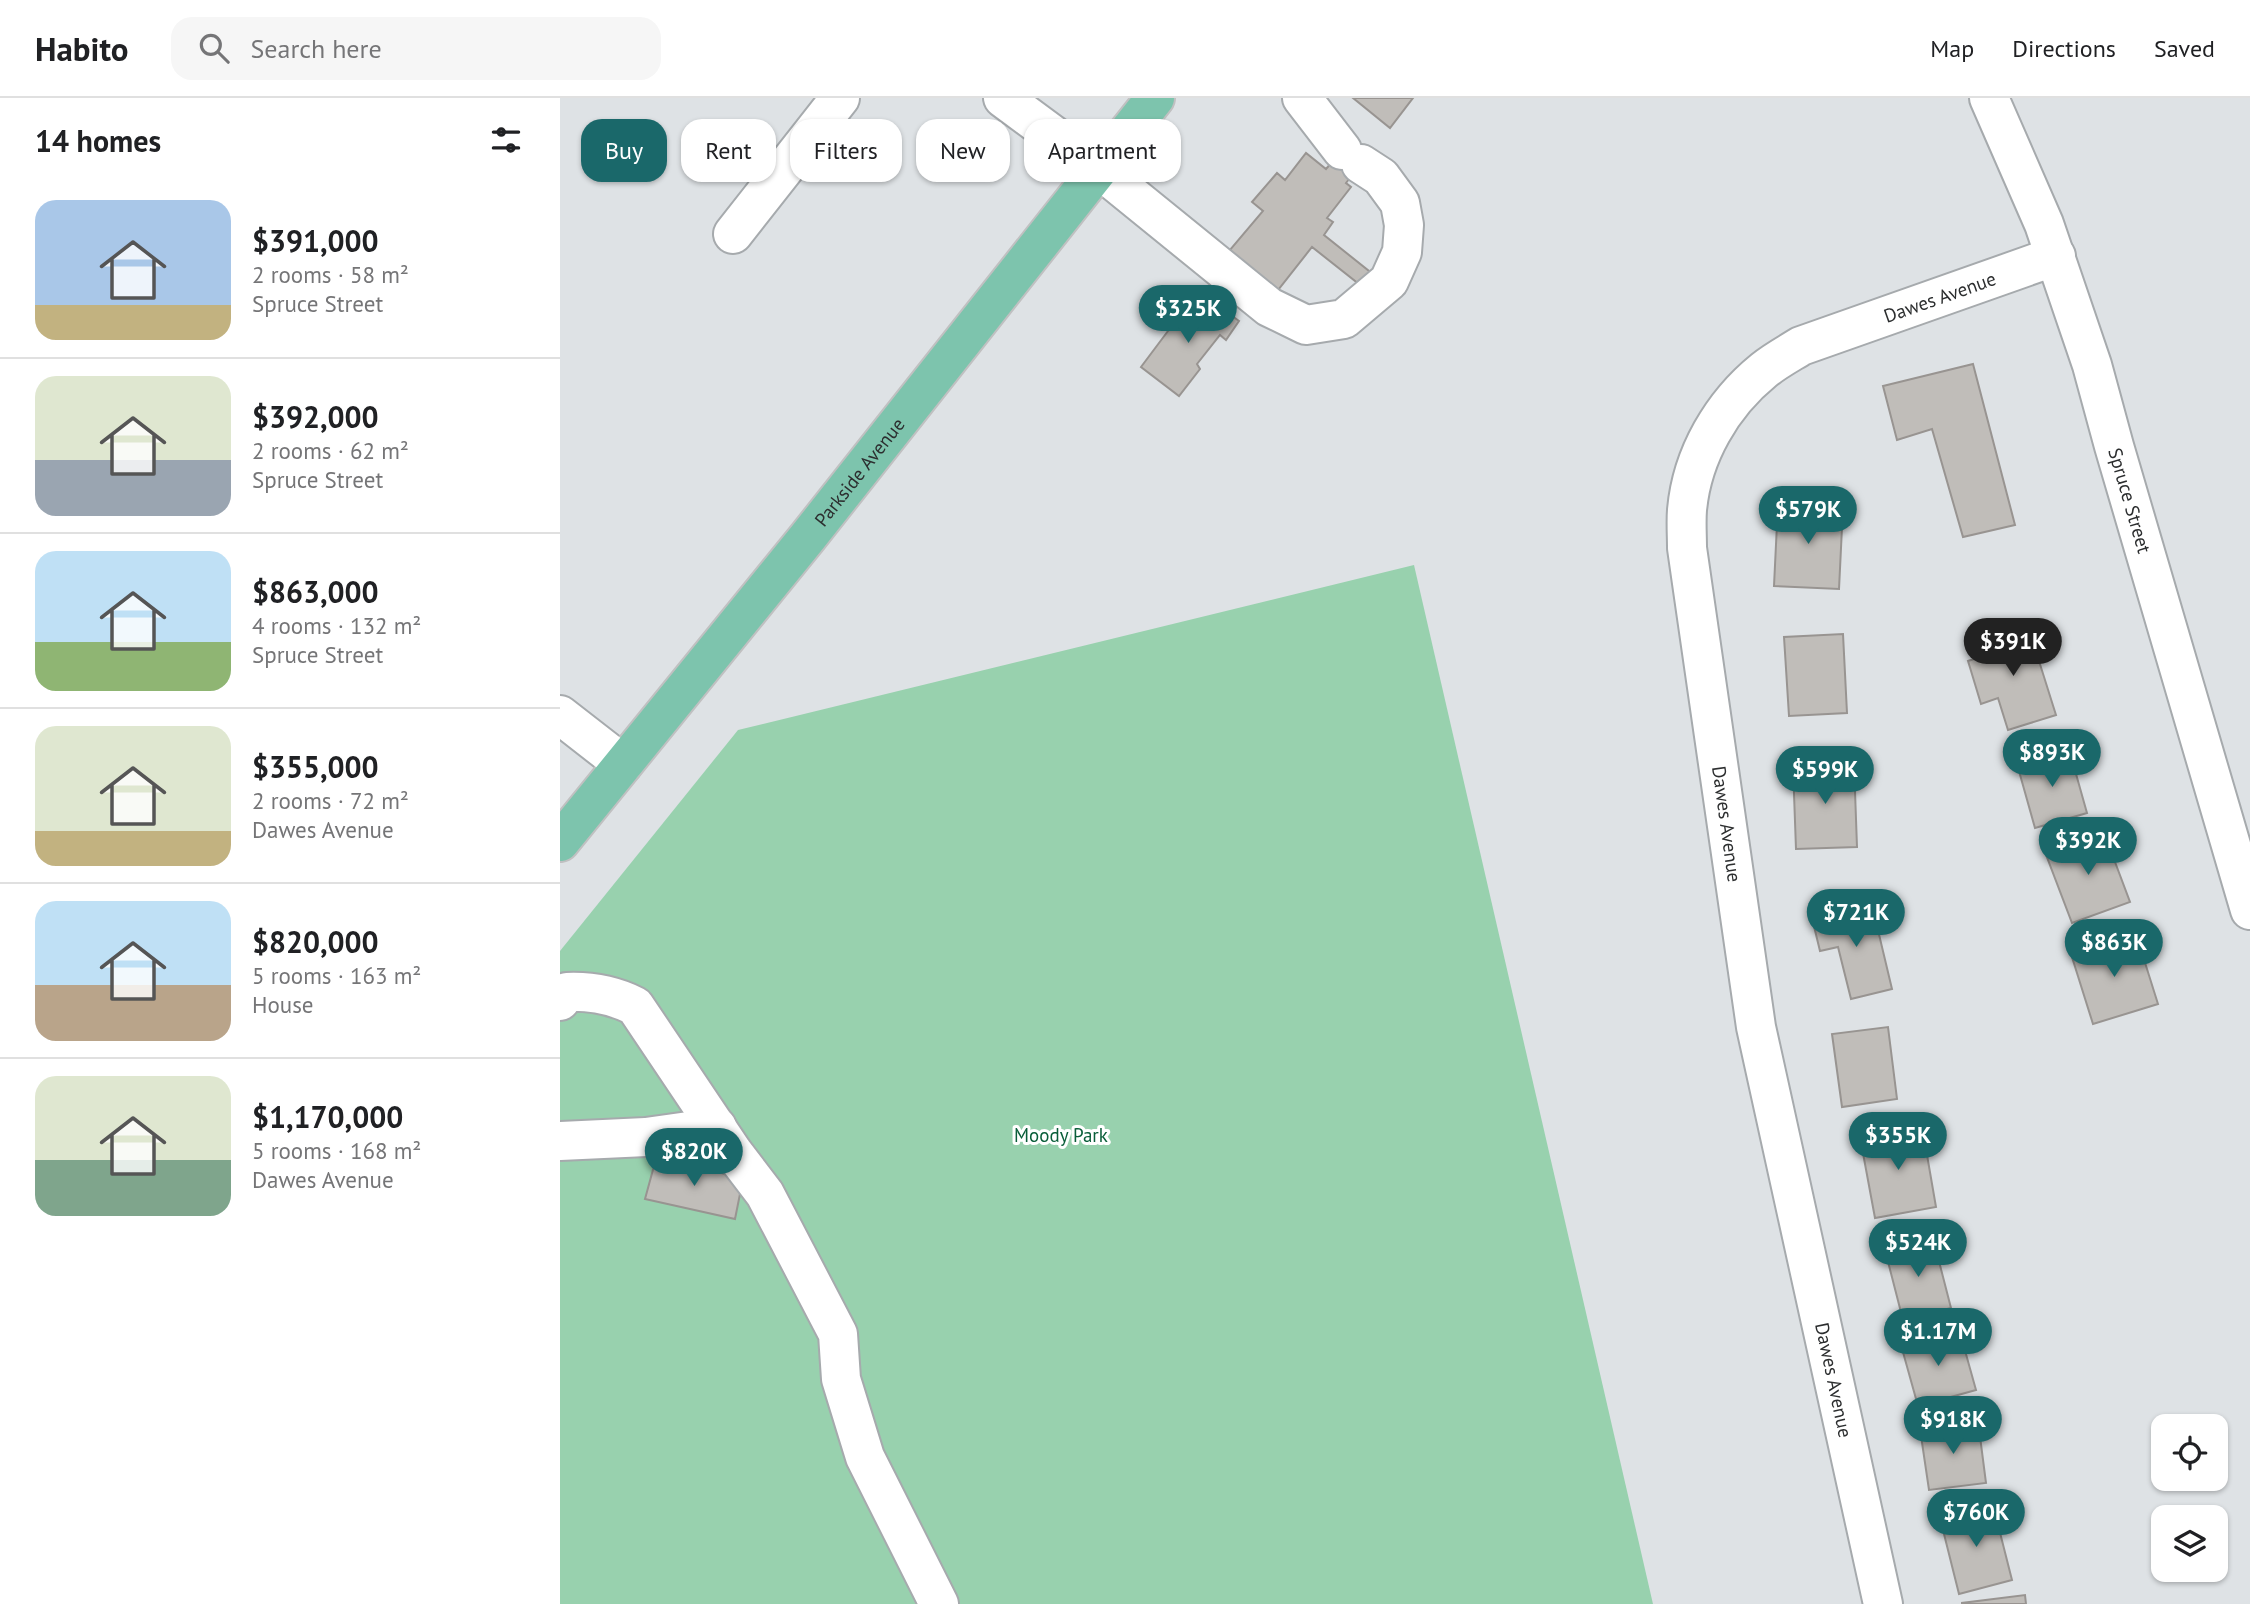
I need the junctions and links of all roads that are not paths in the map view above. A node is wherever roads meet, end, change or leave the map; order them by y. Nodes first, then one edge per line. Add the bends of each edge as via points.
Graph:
1 (840, 98) edge
2 (1003, 98) edge
3 (1155, 98) edge
4 (1302, 98) edge
5 (1989, 98) edge
6 (1031, 119) edge
7 (1138, 119) edge
8 (1089, 182) edge
9 (1115, 182) edge
10 (733, 234) dead end
11 (2056, 256) junction
12 (560, 715) edge
13 (623, 764) junction
14 (560, 842) edge
15 (2250, 910) edge
16 (560, 1001) edge
17 (717, 1128) junction
18 (560, 1141) edge
19 (939, 1604) edge
20 (1883, 1604) edge

1 - 10 street
2 - 6 street
3 - 7 main road, Parkside Avenue
4 - 9 street via 1400,203 1402,252 1389,281 1344,319 1306,325 1269,307
5 - 11 street, Spruce Street
8 - 13 main road, Parkside Avenue
11 - 15 street, Spruce Street via 2092,365
11 - 20 street, Dawes Avenue via 1801,346 1764,369 1734,398 1711,431 1696,467 1687,509 1686,548 1756,1027
12 - 13 street
13 - 14 main road, Parkside Avenue
16 - 17 street via 567,992 587,991 635,1006
17 - 18 street
17 - 19 street via 765,1194 838,1334 841,1379 865,1457

